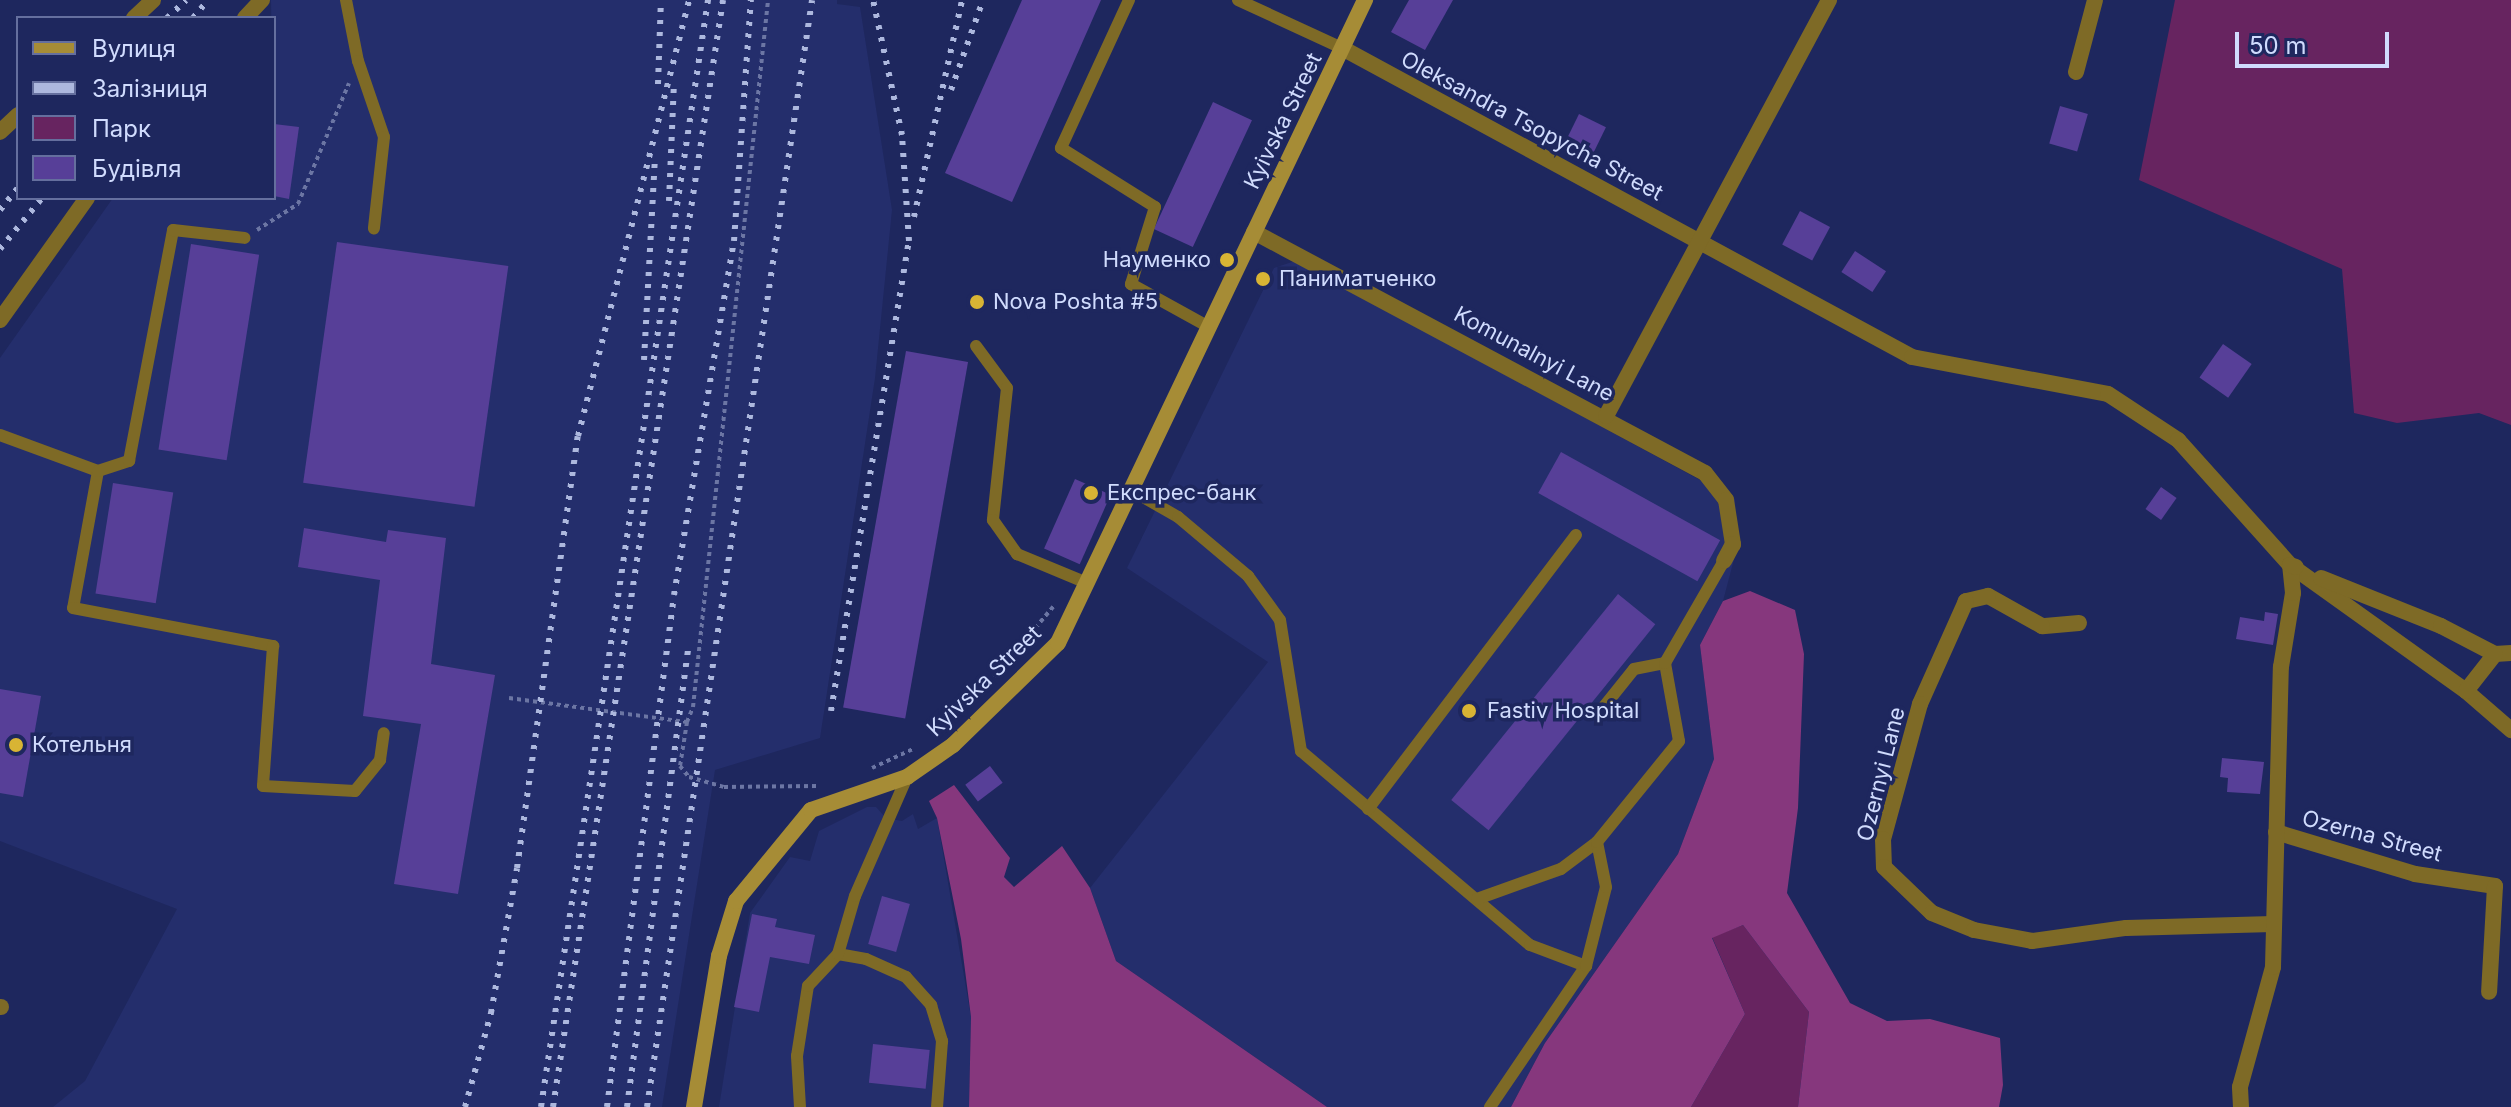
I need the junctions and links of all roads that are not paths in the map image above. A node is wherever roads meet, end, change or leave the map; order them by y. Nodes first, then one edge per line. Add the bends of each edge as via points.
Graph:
1 (153, 0) edge
2 (262, 0) edge
3 (346, 0) edge
4 (1129, 0) edge
5 (1238, 0) edge
6 (1829, 0) edge
7 (2095, 0) edge
8 (1361, 1) edge
9 (136, 16) edge
10 (247, 16) edge
11 (1342, 48) junction
12 (2076, 72) dead end
13 (16, 117) edge
14 (0, 132) edge
15 (86, 200) edge
16 (374, 228) dead end
17 (1254, 232) junction
18 (245, 238) road end
19 (1702, 242) junction
20 (0, 320) edge
21 (1209, 327) junction
22 (976, 346) dead end
23 (1606, 416) junction
24 (0, 435) edge
25 (98, 471) junction
26 (1131, 490) junction
27 (1576, 535) dead end
28 (1724, 561) joint
29 (2290, 565) junction
30 (1087, 583) junction
31 (2079, 623) dead end
32 (2503, 654) edge
33 (1665, 663) junction
34 (2466, 691) junction
35 (1602, 709) dead end
36 (2511, 730) edge
37 (384, 733) dead end
38 (907, 777) junction
39 (1368, 809) junction
40 (2276, 832) junction
41 (1597, 842) junction
42 (1477, 899) junction
43 (2273, 924) junction
44 (838, 954) junction
45 (1586, 966) junction
46 (2489, 992) dead end
47 (694, 1107) edge
48 (800, 1107) edge
49 (937, 1107) edge
50 (1490, 1107) edge
51 (2241, 1107) edge

1 - 9 street
2 - 10 street
3 - 16 lane via 358,61 384,137
4 - 21 lane via 1061,148 1155,207 1131,284
5 - 11 lane
6 - 19 street
7 - 12 street
8 - 11 main road, Kyivska Street
11 - 17 main road, Kyivska Street
11 - 19 street, Oleksandra Tsopycha Street
13 - 14 street
15 - 20 street
17 - 21 main road, Kyivska Street
17 - 23 street, Komunalnyi Lane
18 - 25 lane via 173,230 129,461
19 - 23 street
19 - 29 street, Oleksandra Tsopycha Street via 1912,357 2108,394 2178,440
21 - 26 main road, Kyivska Street
22 - 30 lane via 1007,388 993,520 1017,554
23 - 28 street, Komunalnyi Lane via 1705,473 1726,500 1733,544
24 - 25 lane
25 - 37 lane via 73,608 273,646 263,786 355,791 380,760
26 - 30 main road, Kyivska Street
26 - 39 lane via 1178,517 1248,576 1280,620 1301,751
27 - 39 lane
28 - 33 lane
29 - 32 street
29 - 34 street
29 - 40 street, Ozerna Street via 2293,593 2281,667
30 - 38 main road, Kyivska Street via 1058,643 953,745
31 - 43 street, Ozernyi Lane via 2042,626 1988,596 1966,601 1920,704 1883,839 1884,867 1932,913 1974,930 2032,941 2126,928
32 - 34 street
33 - 35 lane via 1634,669
33 - 41 lane via 1679,741
34 - 36 street
38 - 44 lane via 855,896
38 - 47 main road, Kyivska Street via 811,810 736,901 719,956
39 - 42 lane
40 - 43 street, Ozerna Street
40 - 46 street, Ozerna Street via 2415,874 2495,886
41 - 42 lane via 1561,869
41 - 45 lane via 1606,887
42 - 45 lane via 1530,945
43 - 51 street, Ozerna Street via 2273,967 2240,1087
44 - 48 lane via 814,977 802,1009 796,1095
44 - 49 lane via 866,959 906,977 931,1005 942,1041
45 - 50 lane

